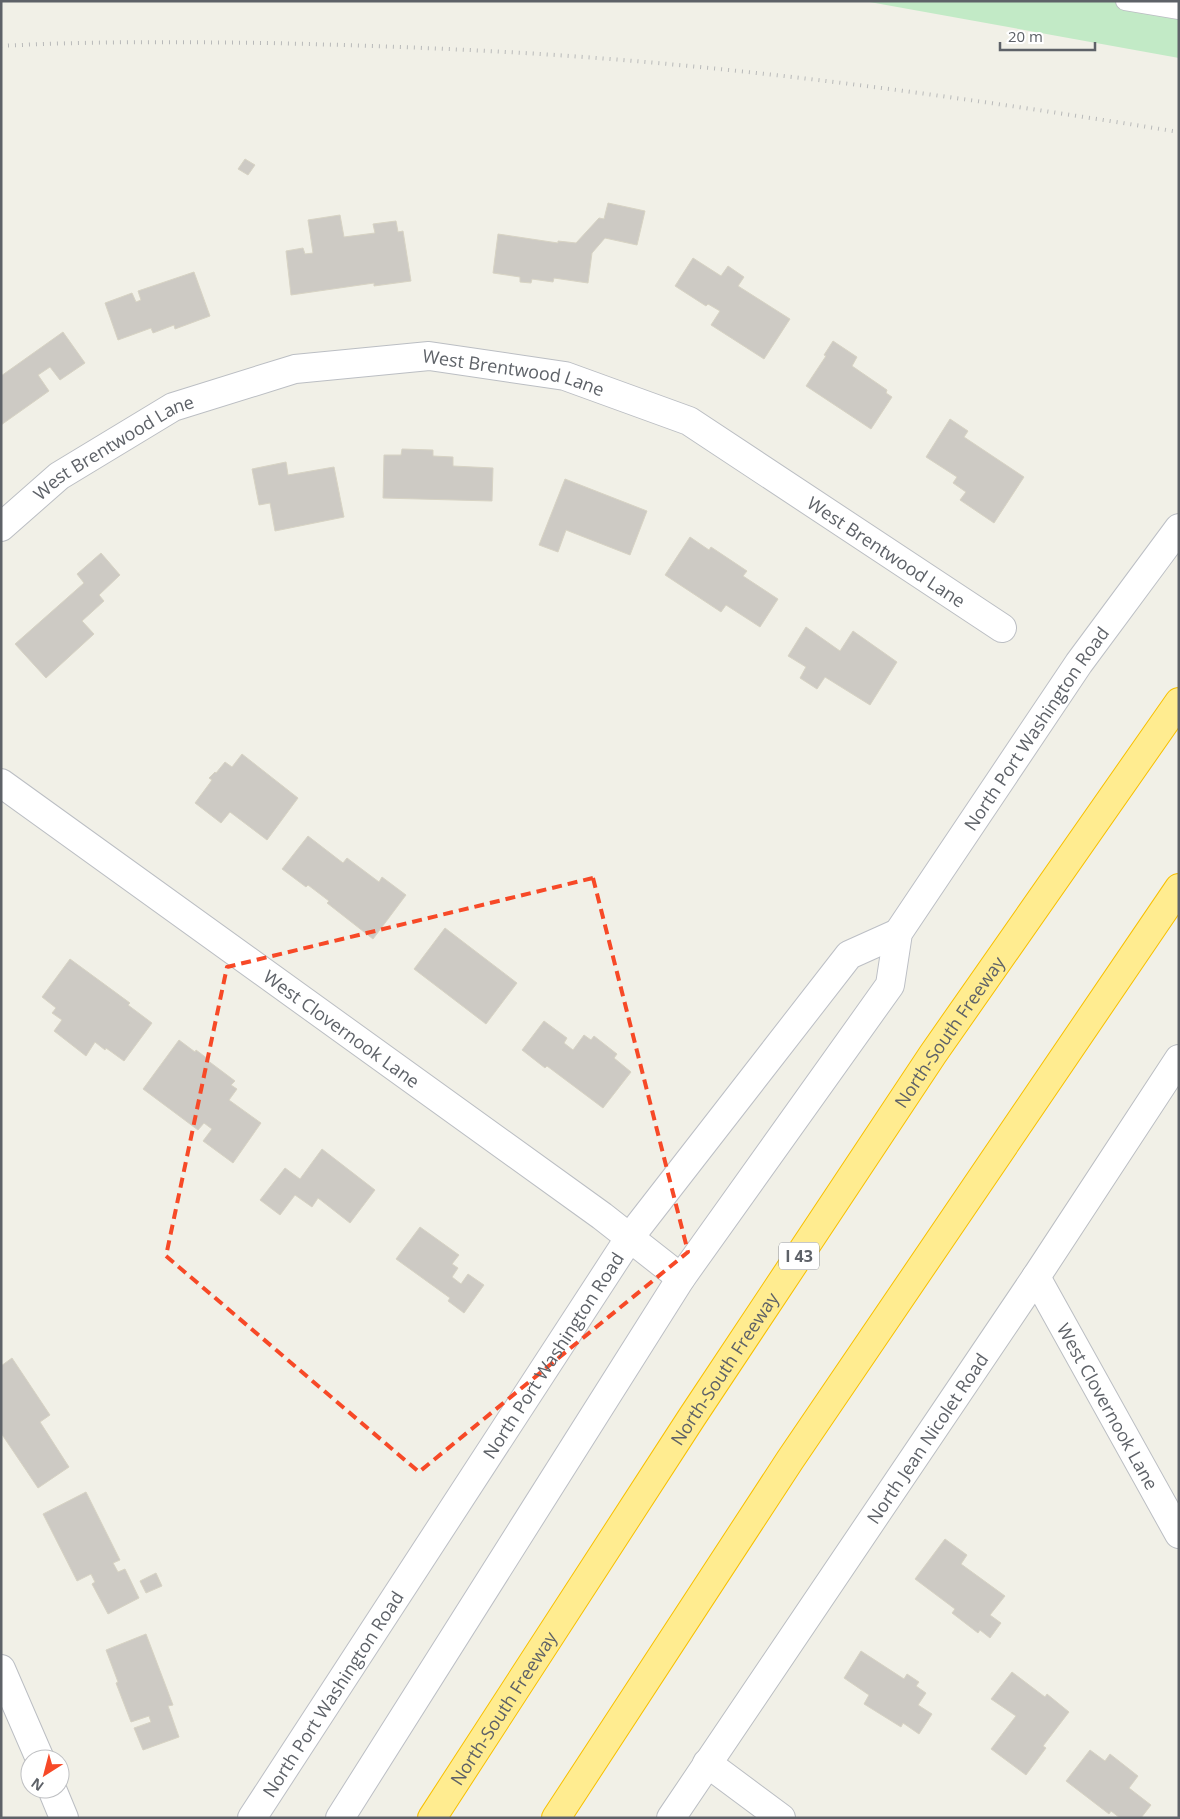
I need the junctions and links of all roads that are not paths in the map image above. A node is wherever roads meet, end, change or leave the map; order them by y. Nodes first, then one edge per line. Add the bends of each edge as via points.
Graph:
1 (1125, 1) edge
2 (1179, 10) edge
3 (1, 527) edge
4 (1179, 528) edge
5 (1002, 628) dead end
6 (1179, 702) edge
7 (1, 783) edge
8 (1179, 888) edge
9 (898, 933) junction
10 (1179, 1059) edge
11 (630, 1237) junction
12 (1036, 1277) junction
13 (680, 1278) junction
14 (1179, 1534) edge
15 (1, 1669) edge
16 (36, 1749) edge
17 (707, 1763) junction
18 (56, 1799) edge
19 (64, 1818) edge
20 (252, 1818) edge
21 (340, 1818) edge
22 (432, 1818) edge
23 (556, 1818) edge
24 (671, 1818) edge
25 (781, 1818) edge

1 - 2 lane
3 - 5 street, West Brentwood Lane via 60,476 173,407 295,369 429,356 565,376 689,421
4 - 9 street, North Port Washington Road via 1079,664
6 - 22 highway, North-South Freeway / I 43 via 933,1054
7 - 11 street, West Clovernook Lane
8 - 23 highway via 795,1452
9 - 11 street, North Port Washington Road via 849,955
9 - 13 street, North Port Washington Road via 890,985
10 - 12 street, North Jean Nicolet Road
11 - 13 street, West Clovernook Lane
11 - 20 street, North Port Washington Road
12 - 14 street, West Clovernook Lane
12 - 17 street, North Jean Nicolet Road
13 - 21 street, North Port Washington Road
15 - 16 street
17 - 24 street, North Jean Nicolet Road
17 - 25 street
18 - 19 street

